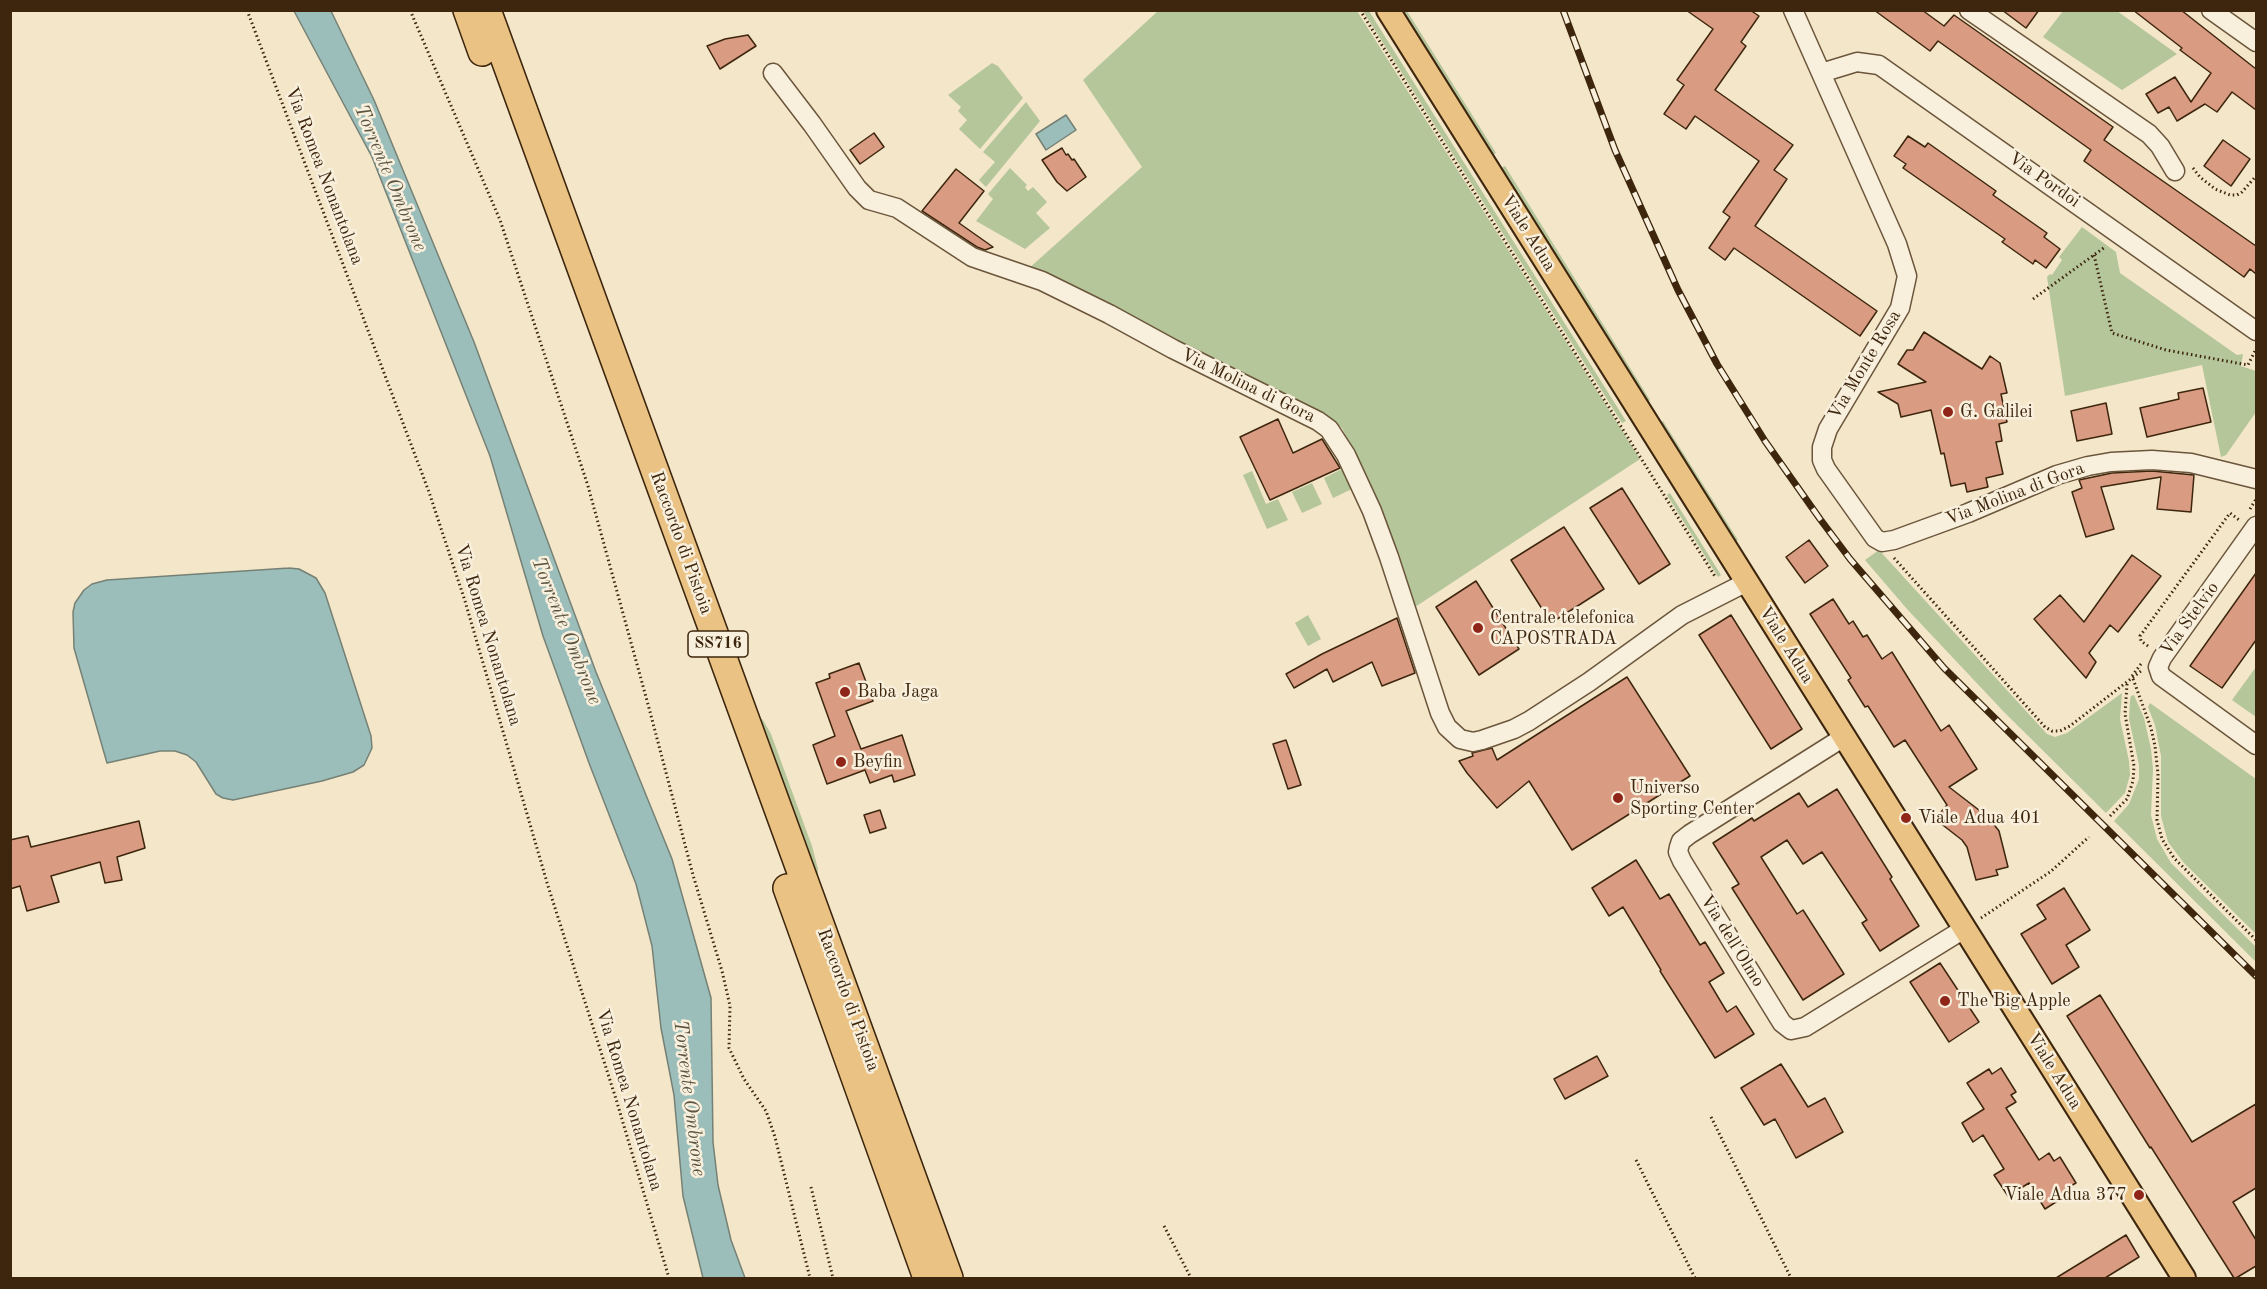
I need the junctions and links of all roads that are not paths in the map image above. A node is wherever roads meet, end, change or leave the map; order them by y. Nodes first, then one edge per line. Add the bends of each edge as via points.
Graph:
1 (467, 10) edge
2 (487, 10) edge
3 (1388, 10) edge
4 (1793, 10) edge
5 (1969, 10) edge
6 (2211, 10) edge
7 (2256, 42) edge
8 (773, 73) dead end
9 (1821, 73) junction
10 (2183, 168) road end
11 (2256, 331) edge
12 (2256, 479) edge
13 (2254, 536) edge
14 (1882, 542) joint
15 (1747, 582) junction
16 (1844, 737) junction
17 (2256, 745) edge
18 (1964, 929) junction
19 (927, 1278) edge
20 (949, 1278) edge
21 (2184, 1278) edge

1 - 19 highway, Raccordo di Pistoia / SS716
2 - 20 highway, Raccordo di Pistoia / SS716
3 - 15 main road, Viale Adua
4 - 9 street, Via Monte Rosa
5 - 10 street via 2149,134
6 - 7 street
8 - 15 street, Via Molina di Gora via 856,188 869,200 897,208 972,257 1042,281 1329,429 1372,511 1440,713 1460,739 1482,740 1528,722 1682,615
9 - 11 street, Via Pordoi via 1857,62 1880,65
9 - 14 street, Via Monte Rosa via 1897,244 1907,276 1900,308 1828,429 1822,447 1826,469 1872,536
12 - 14 street, Via Molina di Gora via 2211,466 2171,461 2131,460 2088,466
13 - 17 street, Via Stelvio via 2158,664 2161,676
15 - 16 main road, Viale Adua
16 - 18 main road, Viale Adua
16 - 18 street, Via dell'Olmo via 1690,834 1679,847 1682,861 1782,1023 1791,1030 1805,1028
18 - 21 main road, Viale Adua

